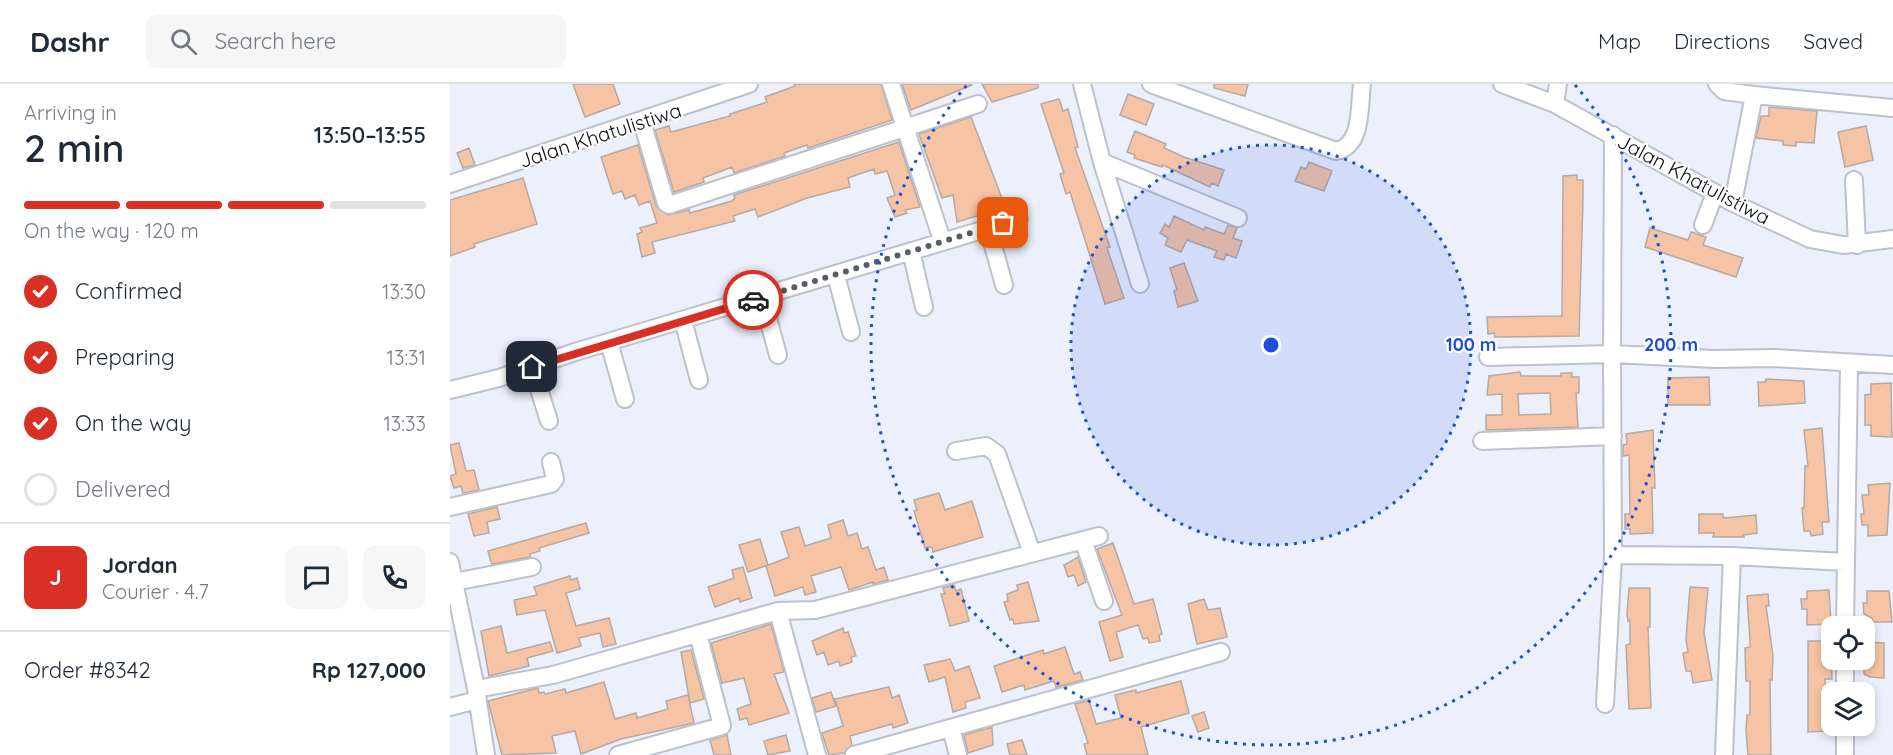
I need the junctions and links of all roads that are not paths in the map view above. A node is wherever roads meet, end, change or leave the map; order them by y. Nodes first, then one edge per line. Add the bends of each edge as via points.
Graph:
1 (749, 84) edge
2 (891, 84) edge
3 (1083, 84) edge
4 (1151, 84) edge
5 (1362, 84) edge
6 (1502, 84) edge
7 (1558, 84) edge
8 (1717, 84) edge
9 (717, 90) edge
10 (1754, 95) junction
11 (978, 104) dead end
12 (1555, 104) junction
13 (1893, 108) edge
14 (642, 122) junction
15 (906, 128) junction
16 (1613, 135) junction
17 (1102, 162) junction
18 (1854, 180) dead end
19 (450, 184) edge
20 (1715, 193) junction
21 (1733, 203) junction
22 (1238, 218) dead end
23 (1018, 219) dead end
24 (1703, 225) dead end
25 (988, 227) junction
26 (1893, 239) edge
27 (942, 240) junction
28 (1857, 245) junction
29 (911, 251) junction
30 (836, 275) junction
31 (1140, 284) dead end
32 (1004, 285) dead end
33 (762, 297) junction
34 (924, 307) dead end
35 (683, 320) junction
36 (850, 332) dead end
37 (609, 342) junction
38 (1612, 354) junction
39 (778, 355) dead end
40 (1488, 357) dead end
41 (1849, 364) junction
42 (1893, 365) edge
43 (532, 367) junction
44 (699, 380) dead end
45 (450, 390) edge
46 (625, 399) dead end
47 (549, 422) dead end
48 (1613, 436) junction
49 (1482, 441) dead end
50 (956, 451) dead end
51 (551, 462) dead end
52 (450, 507) edge
53 (1032, 553) junction
54 (1613, 555) junction
55 (1732, 556) junction
56 (450, 562) edge
57 (1846, 562) junction
58 (532, 567) dead end
59 (454, 582) junction
60 (1104, 601) dead end
61 (778, 611) junction
62 (454, 613) edge
63 (1845, 616) edge
64 (698, 634) junction
65 (1221, 652) dead end
66 (476, 695) junction
67 (1605, 704) dead end
68 (450, 707) edge
69 (951, 728) junction
70 (1845, 736) edge
71 (486, 755) edge
72 (618, 755) edge
73 (818, 755) edge
74 (854, 755) edge
75 (958, 755) edge
76 (1724, 755) edge
77 (1845, 755) edge

1 - 9 street, Jalan Khatulistiwa
2 - 15 street
3 - 17 street
4 - 5 street via 1336,151 1349,146 1354,139
6 - 12 street, Jalan Khatulistiwa
7 - 12 street
8 - 10 street via 1724,91
9 - 14 street, Jalan Khatulistiwa
10 - 13 street
10 - 21 street
11 - 15 street
12 - 16 street, Jalan Khatulistiwa
14 - 15 street via 669,205
14 - 19 street, Jalan Khatulistiwa
15 - 27 street
16 - 20 street, Jalan Khatulistiwa
16 - 38 street
17 - 22 street
17 - 31 street
18 - 28 street
20 - 21 street, Jalan Khatulistiwa
20 - 24 street
21 - 28 street, Jalan Khatulistiwa via 1810,238
23 - 25 street
25 - 27 street
25 - 32 street
26 - 28 street, Jalan Khatulistiwa
27 - 29 street
29 - 30 street
29 - 34 street
30 - 33 street
30 - 36 street
33 - 35 street
33 - 39 street
35 - 37 street
35 - 44 street
37 - 43 street
37 - 46 street
38 - 40 street
38 - 41 street
38 - 48 street
41 - 42 street
41 - 57 street
43 - 45 street
43 - 47 street
48 - 49 street
48 - 54 street
50 - 53 street via 986,446 997,454
51 - 52 street via 555,479 551,484
53 - 60 street via 1091,538
53 - 61 street via 815,610
54 - 55 street
54 - 67 street
55 - 57 street
55 - 76 street
56 - 59 street
57 - 63 street
58 - 59 street
59 - 62 street
61 - 64 street
61 - 73 street
62 - 66 street
64 - 66 street
64 - 72 street via 722,726
65 - 69 street
66 - 68 street
66 - 71 street
69 - 74 street
69 - 75 street
70 - 77 street

